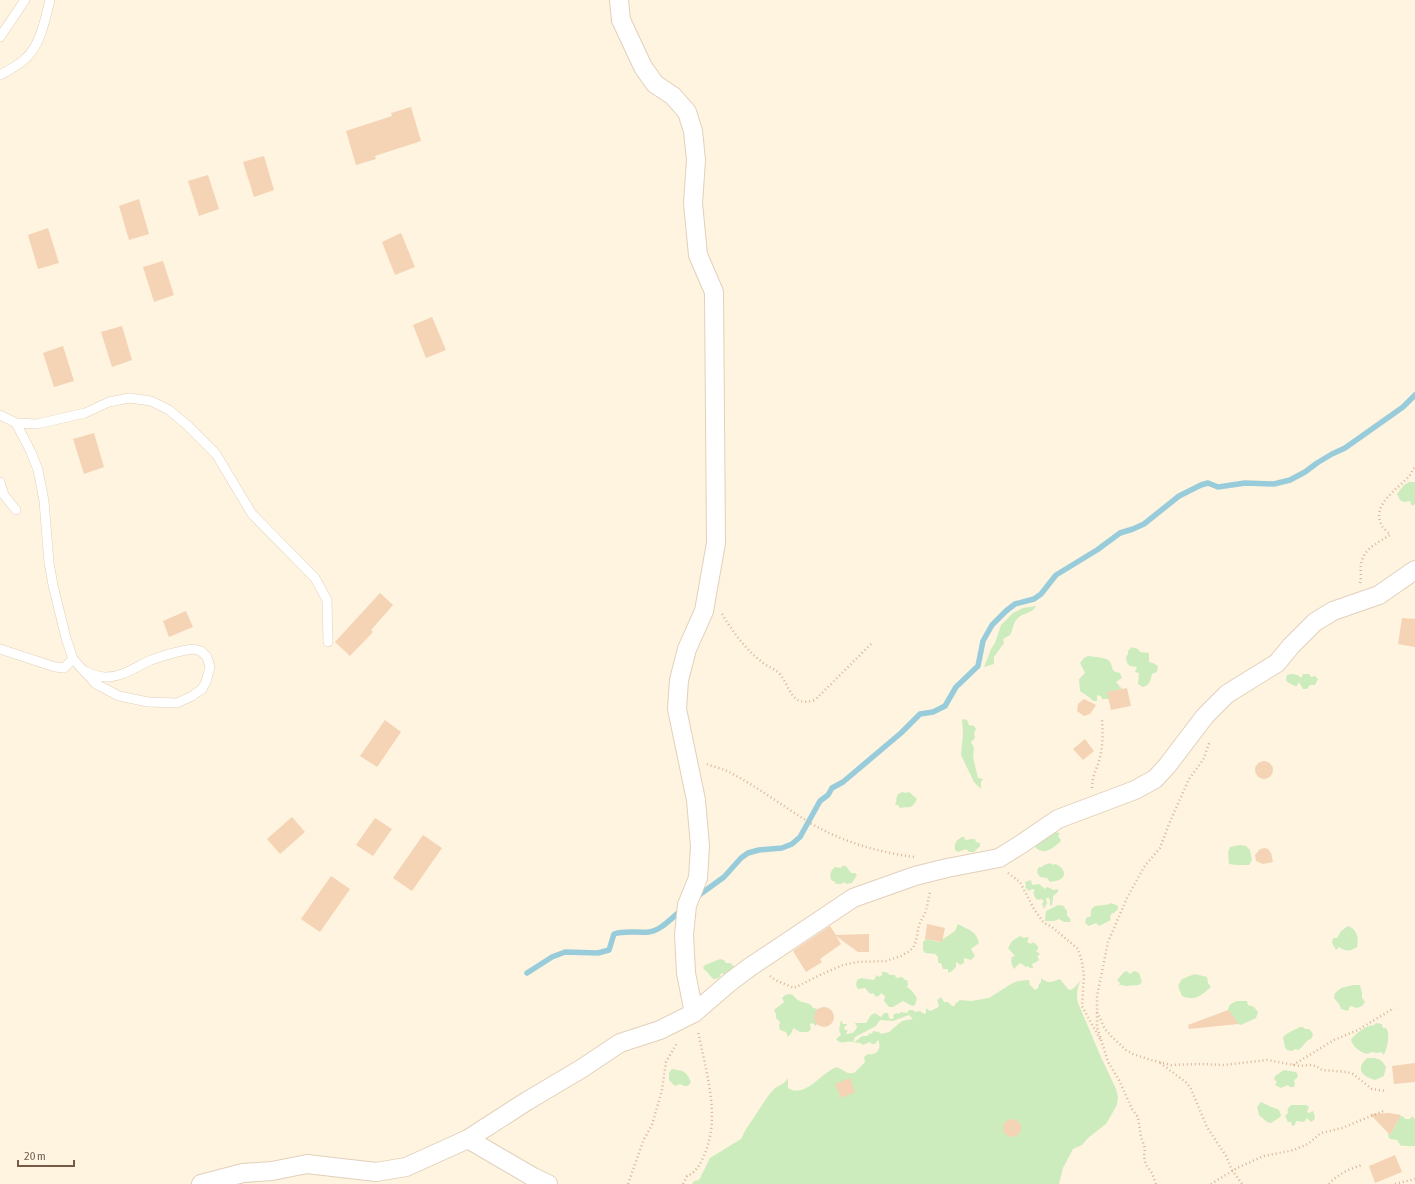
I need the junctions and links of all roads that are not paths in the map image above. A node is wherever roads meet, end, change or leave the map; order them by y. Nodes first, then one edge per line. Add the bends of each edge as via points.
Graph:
1 (25, 0) edge
2 (50, 0) edge
3 (619, 0) edge
4 (0, 36) edge
5 (0, 75) edge
6 (0, 415) edge
7 (16, 423) junction
8 (0, 482) edge
9 (16, 510) dead end
10 (1415, 570) edge
11 (328, 642) dead end
12 (0, 649) edge
13 (73, 659) junction
14 (84, 672) junction
15 (694, 1013) junction
16 (468, 1139) junction
17 (201, 1184) edge
18 (548, 1184) edge

1 - 4 lane
2 - 5 lane via 43,26 31,52
3 - 15 street via 621,20 643,67 655,84 673,96 686,112 693,131 696,160 693,203 698,255 714,292 716,543 704,610 687,649 679,680 677,709 696,800 700,846 698,878 687,906 684,935 686,973
6 - 7 lane
7 - 11 lane via 36,424 85,413 109,402 129,398 151,401 169,410 187,424 216,454 252,514 315,578 327,600
7 - 13 lane via 38,470 53,585
8 - 9 lane via 4,495
10 - 15 street via 1379,594 1333,611 1315,622 1278,663 1227,694 1205,716 1155,779 1135,790 1058,820 999,858 939,869 853,898 730,982
12 - 13 lane via 55,667 64,668
13 - 14 lane
14 - 14 lane via 96,684 119,696 148,702 177,703 202,689 210,667 207,657 201,651 193,649 176,651 118,676 98,677
15 - 16 street via 660,1030 620,1043
16 - 17 street via 406,1167 376,1172 307,1164 272,1171 243,1173
16 - 18 street

